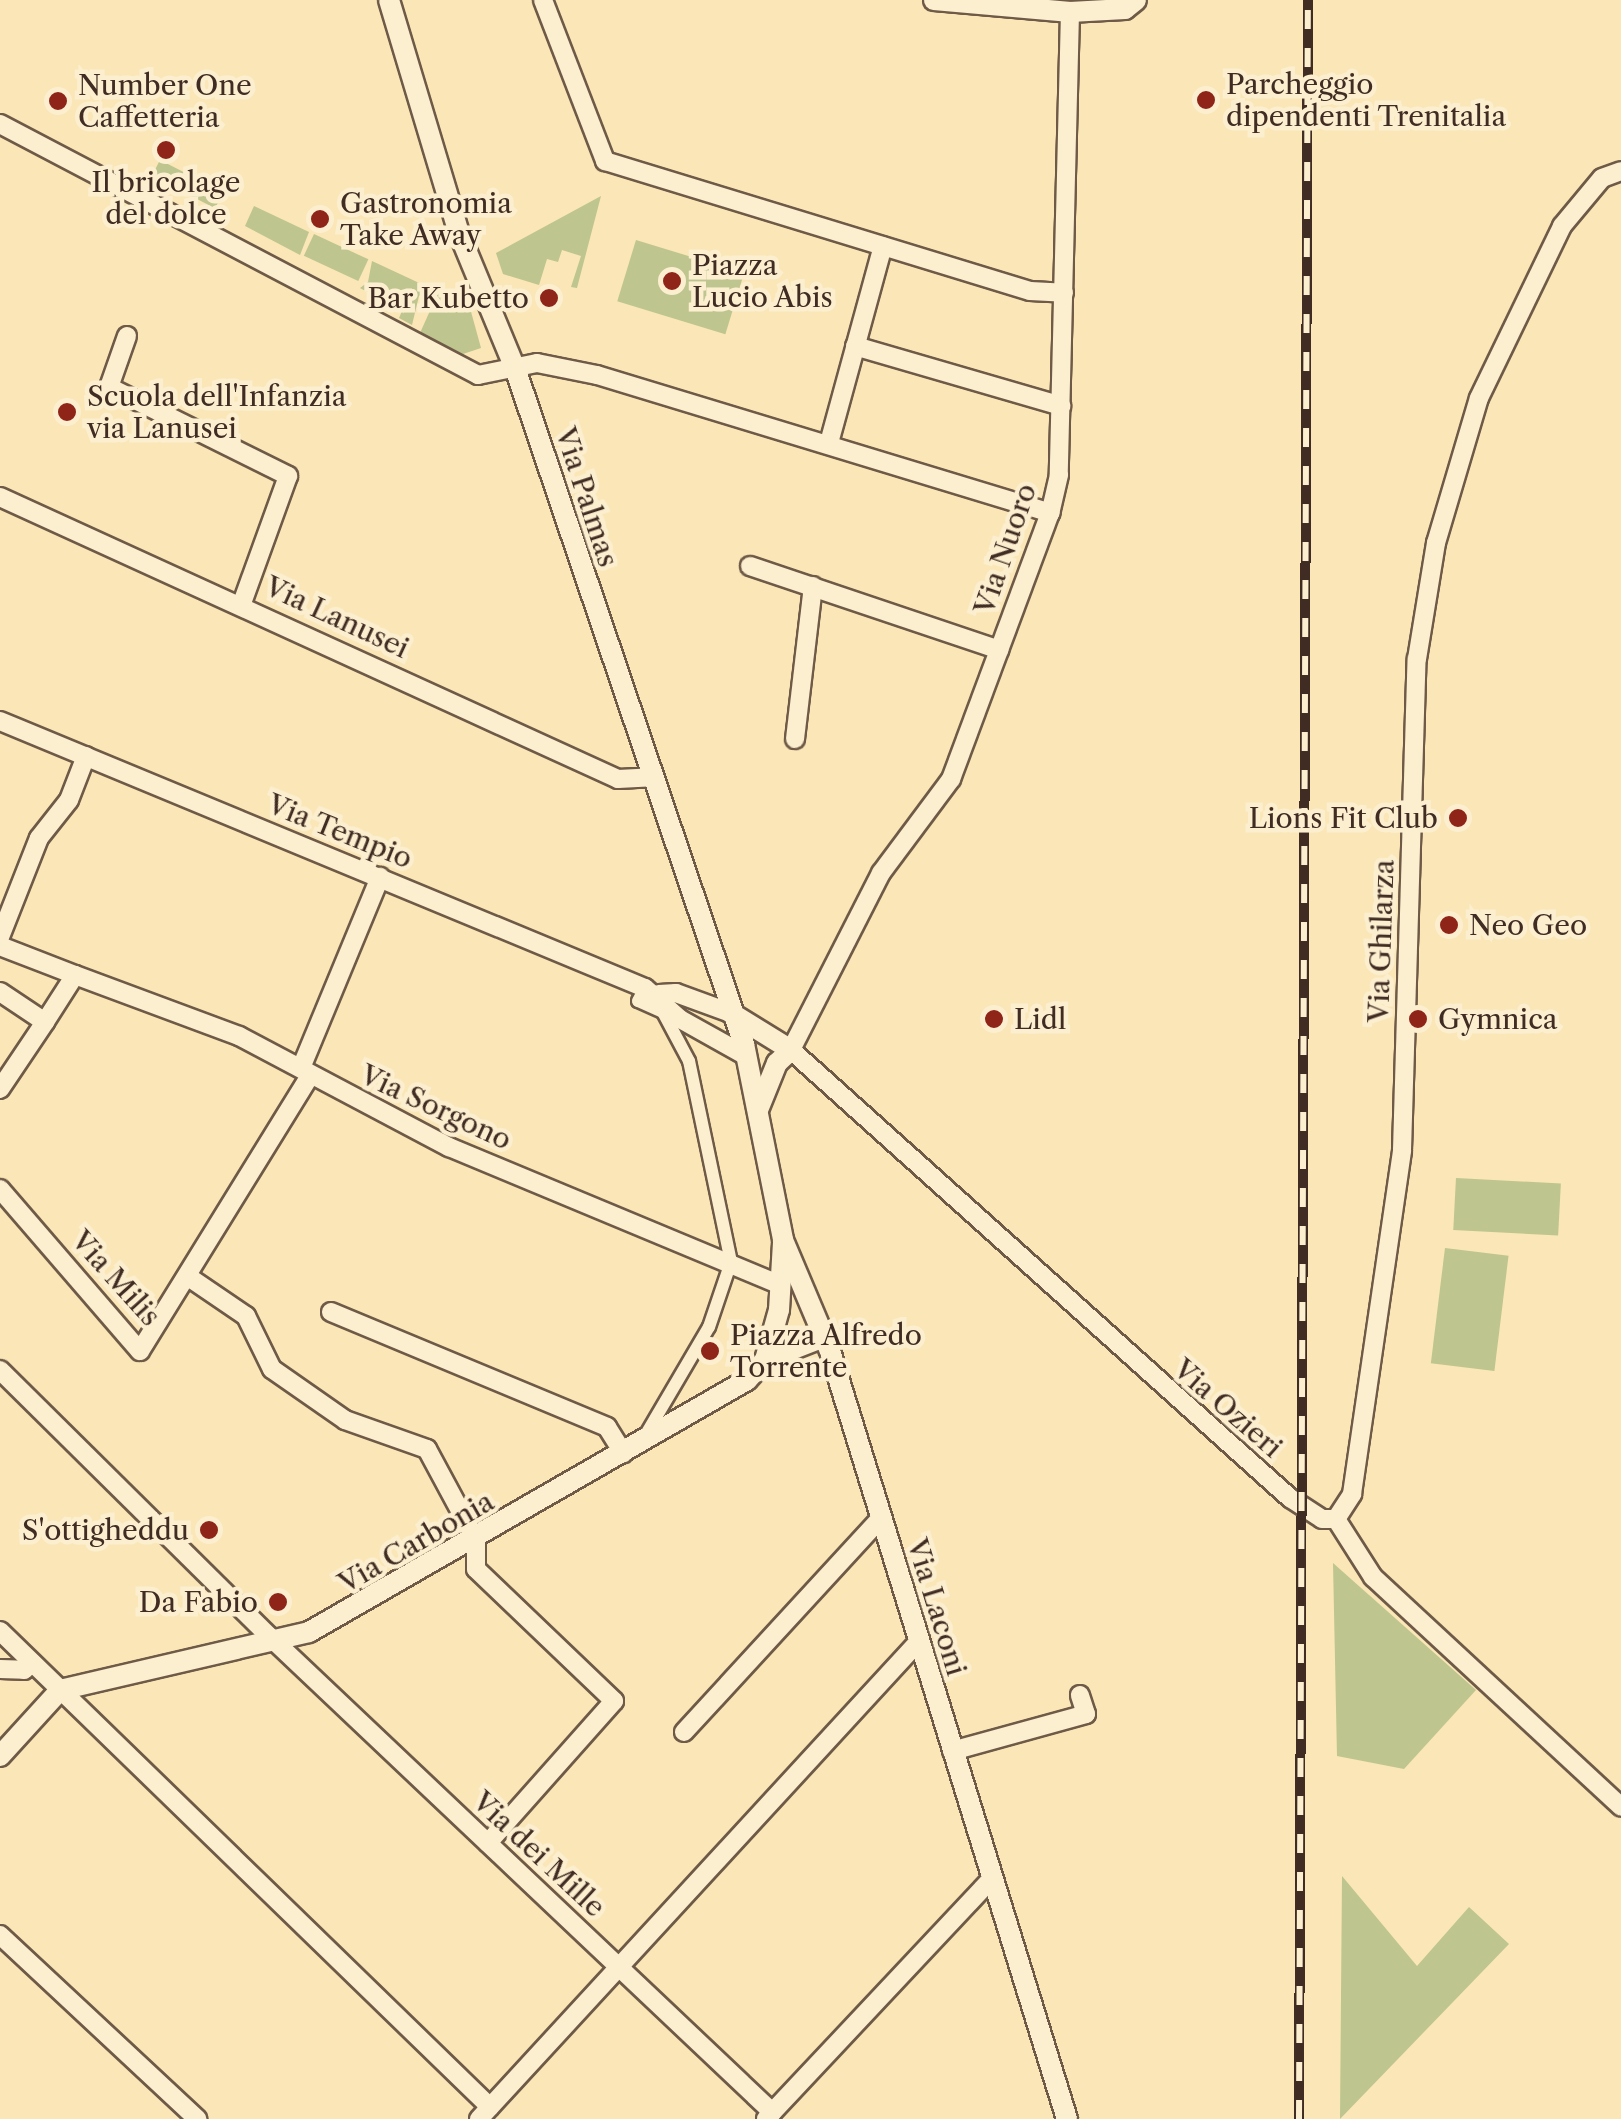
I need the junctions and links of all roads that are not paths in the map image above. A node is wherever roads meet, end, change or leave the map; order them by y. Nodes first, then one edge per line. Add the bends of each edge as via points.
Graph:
1 (388, 0) edge
2 (542, 0) edge
3 (934, 0) edge
4 (1136, 0) edge
5 (1150, 0) edge
6 (1070, 12) junction
7 (0, 124) edge
8 (1621, 171) edge
9 (882, 246) junction
10 (1064, 293) junction
11 (127, 336) dead end
12 (856, 346) junction
13 (515, 368) junction
14 (1061, 406) junction
15 (829, 442) junction
16 (0, 498) edge
17 (1050, 513) junction
18 (750, 566) dead end
19 (813, 586) junction
20 (242, 603) junction
21 (998, 650) junction
22 (0, 720) edge
23 (795, 739) dead end
24 (86, 756) junction
25 (652, 777) junction
26 (380, 877) junction
27 (0, 937) edge
28 (0, 946) edge
29 (75, 975) junction
30 (652, 991) junction
31 (0, 992) edge
32 (731, 1013) junction
33 (45, 1022) junction
34 (765, 1049) junction
35 (305, 1072) junction
36 (0, 1089) edge
37 (0, 1189) edge
38 (784, 1240) junction
39 (730, 1262) junction
40 (190, 1278) junction
41 (776, 1283) junction
42 (331, 1312) dead end
43 (824, 1337) junction
44 (765, 1360) junction
45 (0, 1370) edge
46 (632, 1447) junction
47 (881, 1518) junction
48 (1336, 1519) junction
49 (476, 1540) junction
50 (0, 1631) edge
51 (269, 1636) junction
52 (919, 1642) junction
53 (32, 1663) junction
54 (0, 1669) edge
55 (60, 1690) junction
56 (1080, 1695) dead end
57 (684, 1732) dead end
58 (952, 1751) junction
59 (0, 1756) edge
60 (1621, 1807) edge
61 (488, 1843) junction
62 (991, 1879) junction
63 (0, 1935) edge
64 (618, 1967) junction
65 (484, 2113) edge
66 (769, 2116) edge
67 (197, 2119) edge
68 (1067, 2119) edge

1 - 13 street, Via Palmas via 459,233
2 - 9 street via 605,161
3 - 6 street
4 - 5 street
4 - 6 street via 1125,9
6 - 10 street, Via Nuoro
7 - 13 street via 444,361 478,376
8 - 48 street, Via Ghilarza via 1602,178 1562,226 1479,398 1436,543 1417,660 1402,1150 1352,1494
9 - 10 street via 1030,292
9 - 12 street
10 - 14 street, Via Nuoro
11 - 20 street via 109,387 288,476
12 - 14 street
12 - 15 street
13 - 15 street via 537,363 598,375
13 - 25 street, Via Palmas
14 - 17 street, Via Nuoro via 1060,474
15 - 17 street
16 - 20 street, Via Lanusei
17 - 21 street, Via Nuoro
18 - 19 street
19 - 21 street
19 - 23 street
20 - 25 street, Via Lanusei via 618,778
21 - 34 street, Via Nuoro via 952,779
22 - 24 street, Via Tempio
24 - 26 street, Via Tempio
24 - 27 street via 69,800 39,838
25 - 32 street, Via Palmas
26 - 30 street, Via Tempio
26 - 35 street
28 - 29 street, Via Sorgono
29 - 33 street
29 - 35 street, Via Sorgono via 239,1036
30 - 32 street, Via Tempio
30 - 34 street, Via Tempio via 680,1019
30 - 39 street via 638,1001 663,1012 689,1061
31 - 33 street
32 - 34 street
33 - 36 street
34 - 38 street, Via Laconi via 757,1112
34 - 48 street, Via Ozieri via 1290,1498 1322,1519
35 - 39 street, Via Sorgono via 449,1147
35 - 40 street
37 - 40 street, Via Milis via 140,1352
38 - 41 street
38 - 43 street, Via Laconi
39 - 41 street, Via Sorgono
39 - 46 street via 709,1326
40 - 49 street, Via Milis via 246,1316 272,1369 346,1420 427,1449
41 - 44 street via 779,1310
42 - 46 street via 607,1427
43 - 44 street, Via Carbonia
43 - 47 street, Via Laconi
44 - 46 street, Via Carbonia via 747,1380
45 - 51 street, Via dei Mille
46 - 49 street, Via Carbonia
47 - 52 street, Via Laconi
47 - 57 street
48 - 60 street via 1373,1577
49 - 51 street, Via Carbonia via 309,1632
49 - 61 street, Via Milis via 476,1569 614,1701
50 - 53 street
51 - 55 street, Via Carbonia
51 - 61 street, Via dei Mille
52 - 58 street, Via Laconi
52 - 64 street
53 - 54 street via 24,1670
53 - 55 street
55 - 59 street
55 - 65 street
56 - 58 street via 1086,1714
58 - 62 street, Via Laconi
61 - 64 street, Via dei Mille
62 - 66 street
62 - 68 street, Via Laconi
63 - 67 street
64 - 65 street
64 - 66 street, Via dei Mille

